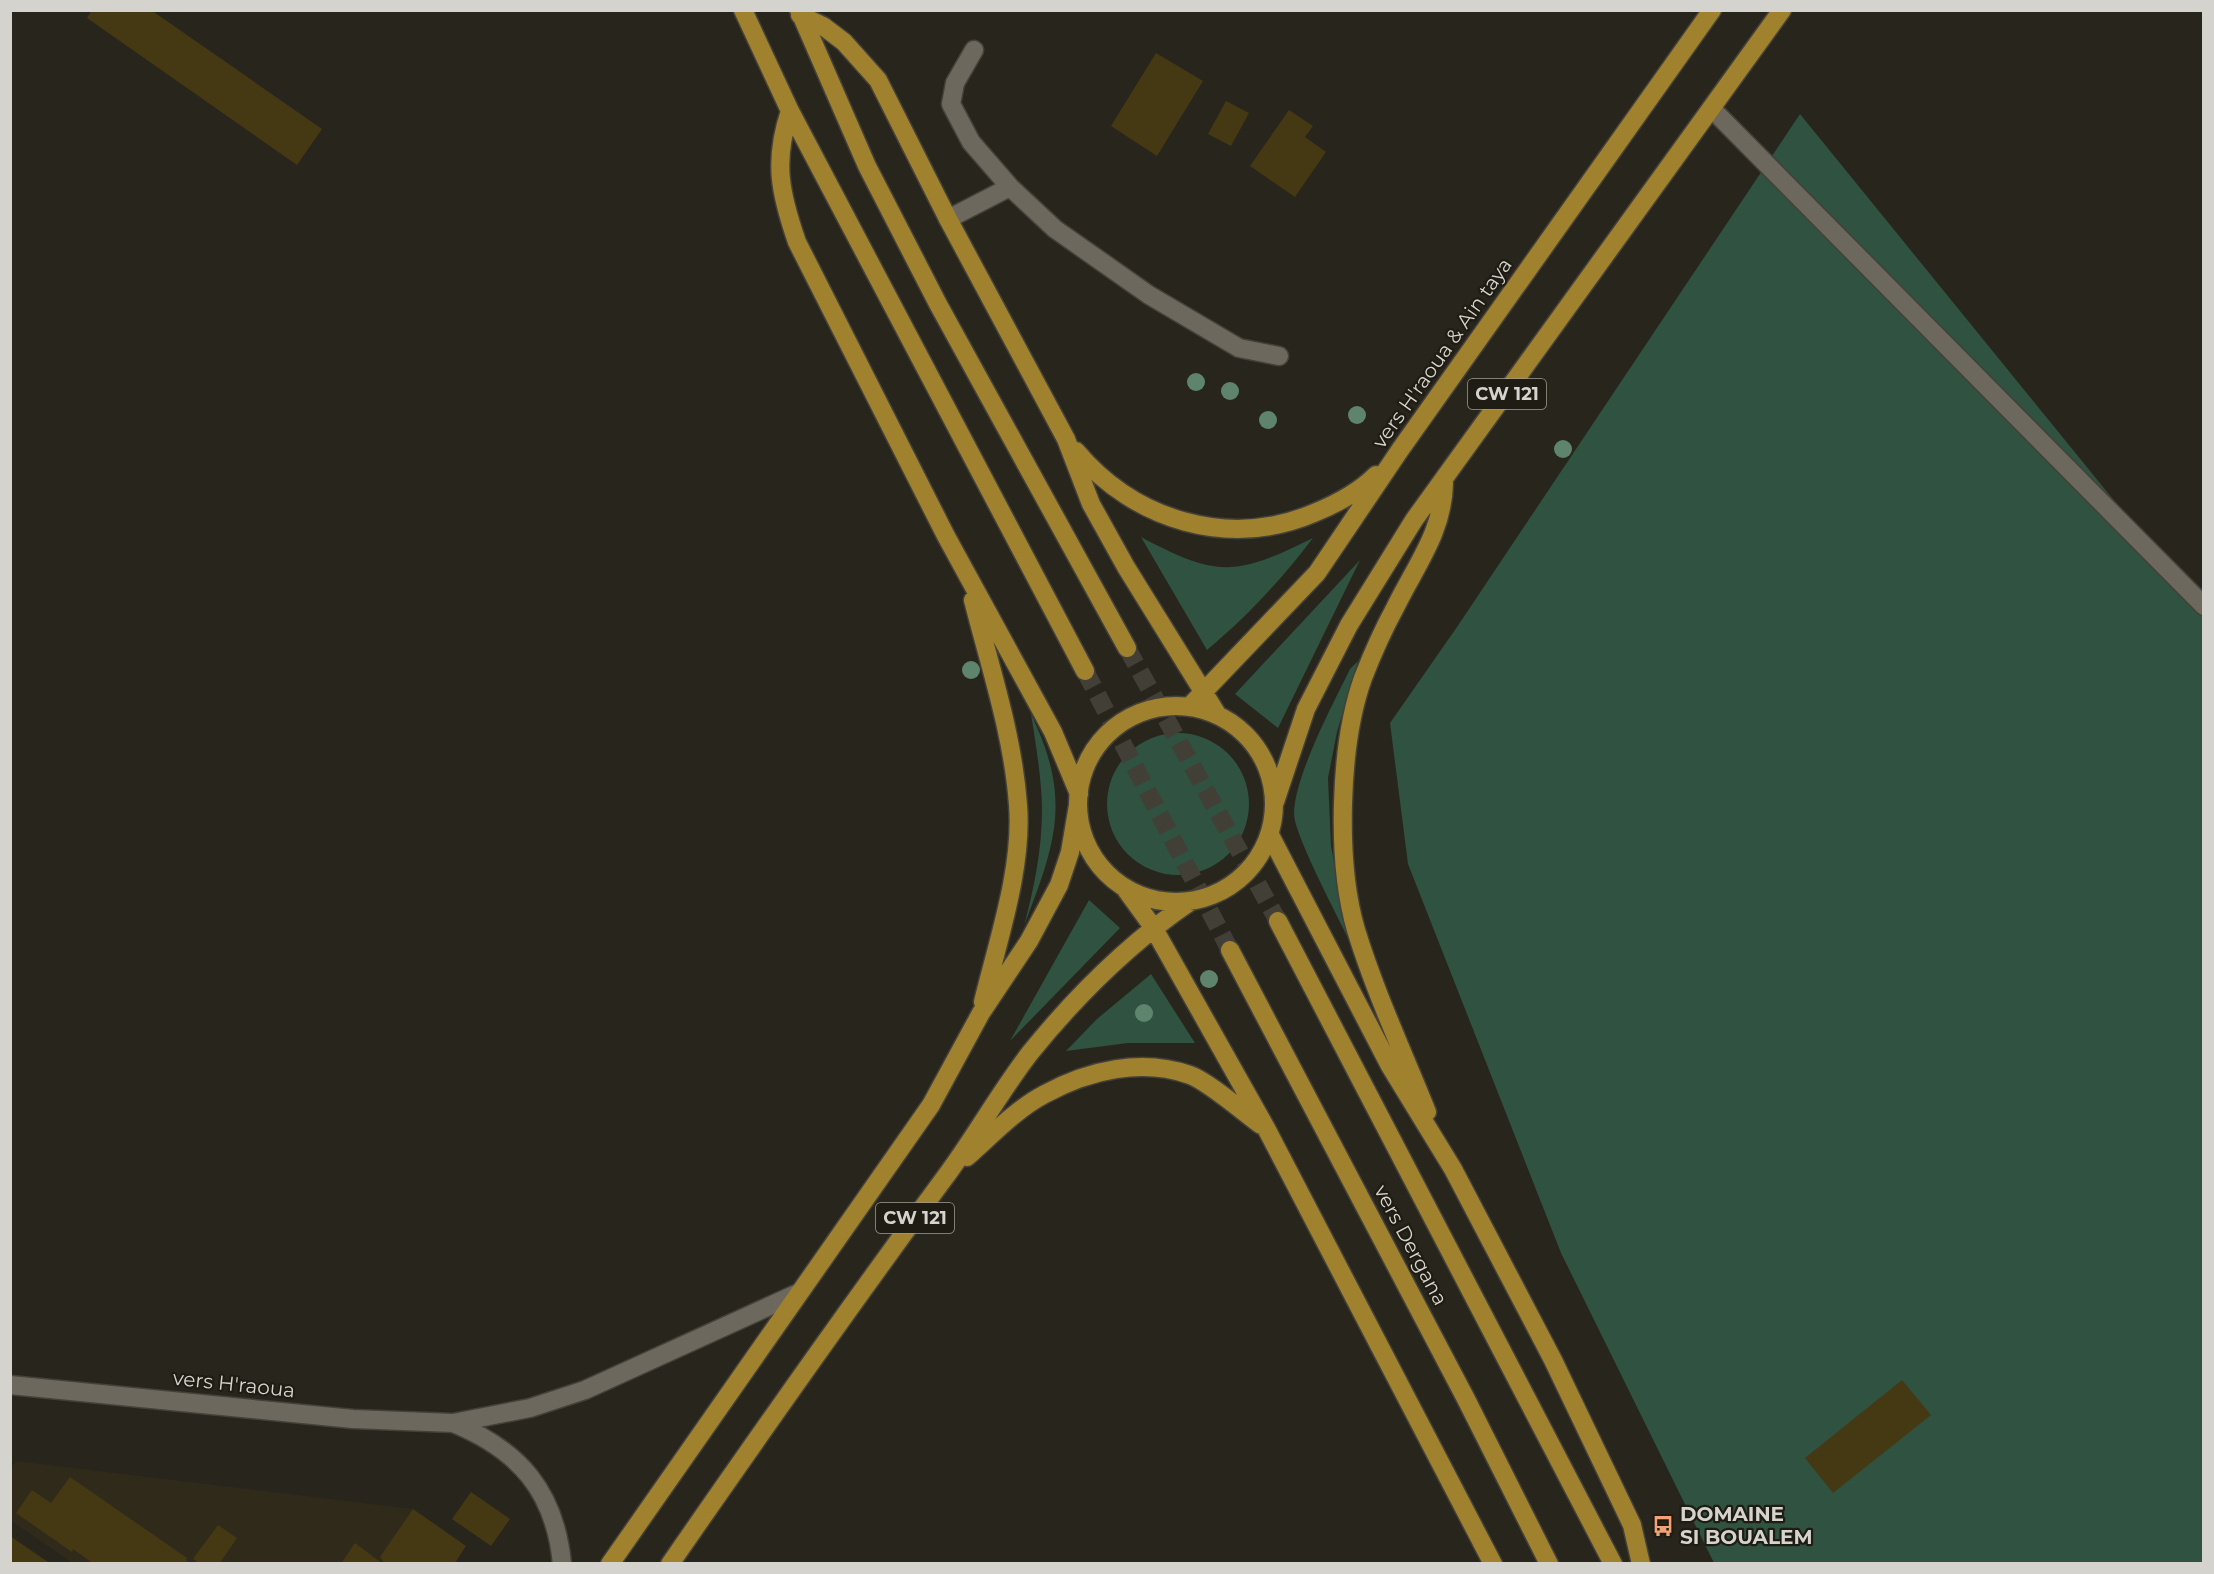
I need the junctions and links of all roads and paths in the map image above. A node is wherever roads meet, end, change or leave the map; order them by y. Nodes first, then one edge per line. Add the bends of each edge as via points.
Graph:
1 (743, 10) edge
2 (1712, 10) edge
3 (1782, 10) edge
4 (800, 13) edge
5 (974, 50) dead end
6 (1712, 109) junction
7 (790, 111) junction
8 (1010, 187) junction
9 (948, 219) junction
10 (1279, 356) dead end
11 (1066, 439) junction
12 (1400, 450) junction
13 (1444, 483) junction
14 (966, 575) junction
15 (2204, 606) edge
16 (1127, 648) tunnel mouth
17 (1085, 671) tunnel mouth
18 (1197, 700) junction
19 (1078, 799) junction
20 (1275, 802) junction
21 (1270, 836) junction
22 (1124, 887) junction
23 (1191, 901) junction
24 (1278, 921) tunnel mouth
25 (1153, 927) junction
26 (1230, 950) tunnel mouth
27 (981, 1012) junction
28 (1266, 1128) junction
29 (1434, 1137) junction
30 (946, 1177) junction
31 (796, 1294) junction
32 (10, 1385) edge
33 (453, 1423) junction
34 (562, 1563) edge
35 (610, 1563) edge
36 (670, 1563) edge
37 (1493, 1563) edge
38 (1549, 1563) edge
39 (1613, 1563) edge
40 (1641, 1563) edge

1 - 7 highway
2 - 12 highway, vers H'raoua & Ain taya
3 - 6 highway, CW 121
4 - 9 highway via 844,42 878,80
4 - 16 highway via 867,166
5 - 8 street via 955,83 951,104 971,142
6 - 13 highway, CW 121
6 - 15 street
7 - 14 highway via 778,161 786,210 797,242
7 - 17 highway
8 - 9 street
8 - 10 street via 1055,229 1149,295 1239,348
9 - 11 highway
11 - 12 highway via 1094,472 1128,498 1167,518 1209,528 1252,529 1295,522 1334,505 1370,481
11 - 18 highway via 1091,504
12 - 18 highway, vers H'raoua & Ain taya via 1317,573
13 - 20 highway, CW 121 via 1414,520 1349,625 1306,709
13 - 29 highway via 1435,535 1395,608 1363,680 1344,766 1346,877 1355,928
14 - 19 highway via 1053,732
14 - 27 highway via 1011,751 1019,807 1014,872
18 - 19 highway via 1156,708 1125,720 1099,742 1083,772
18 - 20 highway via 1240,729 1259,750 1270,775
19 - 22 highway via 1084,837 1100,865
19 - 27 highway via 1070,852 1059,885 1029,941
20 - 21 highway
21 - 23 highway via 1258,859 1240,879
21 - 29 highway via 1390,1066
22 - 23 highway via 1167,902
22 - 25 highway
23 - 25 highway, CW 121
24 - 39 highway
25 - 28 highway
25 - 30 highway, CW 121 via 1030,1053
26 - 38 highway, vers Dergana
27 - 31 highway via 931,1105
28 - 30 highway via 1192,1076 1151,1066 1109,1070 1044,1094 1012,1117
28 - 37 highway
29 - 40 highway via 1557,1370 1632,1525
30 - 36 highway, CW 121 via 837,1324
31 - 33 street via 585,1390 530,1408
31 - 35 highway
32 - 33 street, vers H'raoua via 353,1419
33 - 34 street via 485,1436 513,1457 538,1485 554,1519

